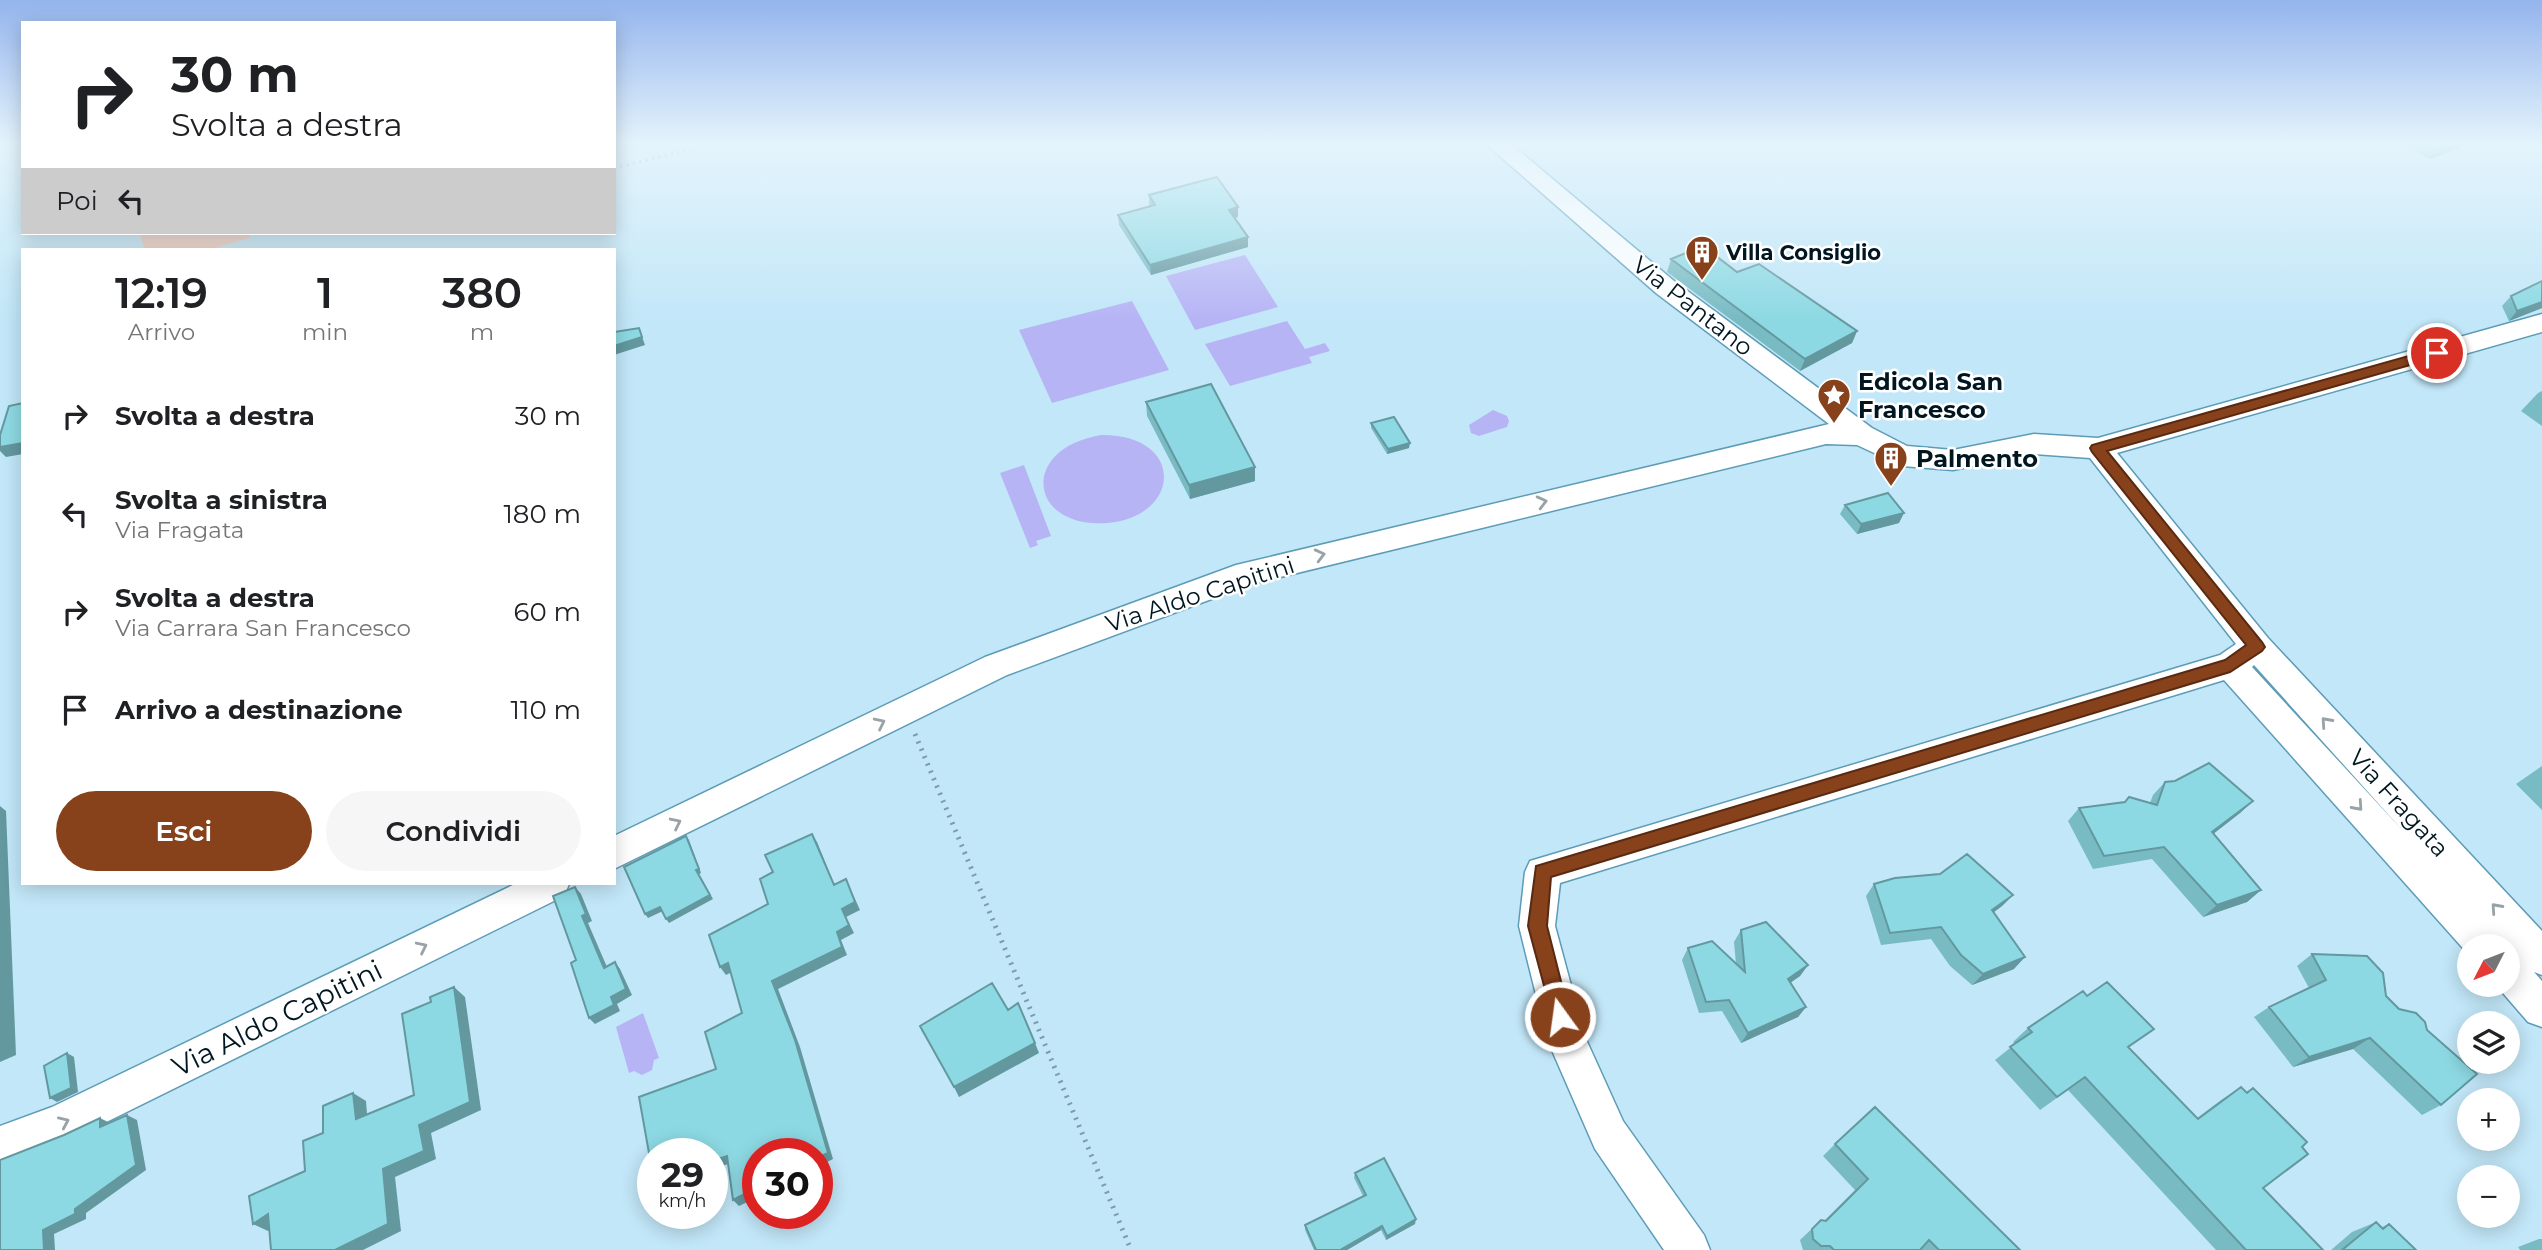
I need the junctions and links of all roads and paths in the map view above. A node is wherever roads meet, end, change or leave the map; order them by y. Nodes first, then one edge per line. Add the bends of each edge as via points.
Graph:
1 (1566, 202) edge
2 (2542, 323) edge
3 (1862, 435) junction
4 (2098, 448) junction
5 (2243, 656) junction
6 (905, 710) junction
7 (616, 852) edge
8 (549, 885) edge
9 (2475, 934) edge
10 (2542, 958) edge
11 (2520, 984) edge
12 (2542, 1009) edge
13 (0, 1146) edge
14 (1131, 1250) edge
15 (1689, 1250) edge

1 - 3 street, Via Pantano via 1665,287
2 - 4 street, Via Pantano
3 - 4 street, Via Pantano via 1902,456 1953,460 2034,444
6 -> 3 street, Via Aldo Capitini via 996,666 1247,573 1826,434
4 - 5 street, Via Fragata
5 -> 9 street, Via Fragata
10 -> 5 street, Via Fragata
5 - 15 street via 1543,872 1538,926 1566,1040 1609,1135
7 -> 6 street, Via Aldo Capitini
6 - 14 path
13 -> 8 street, Via Aldo Capitini via 60,1125
11 - 12 street

